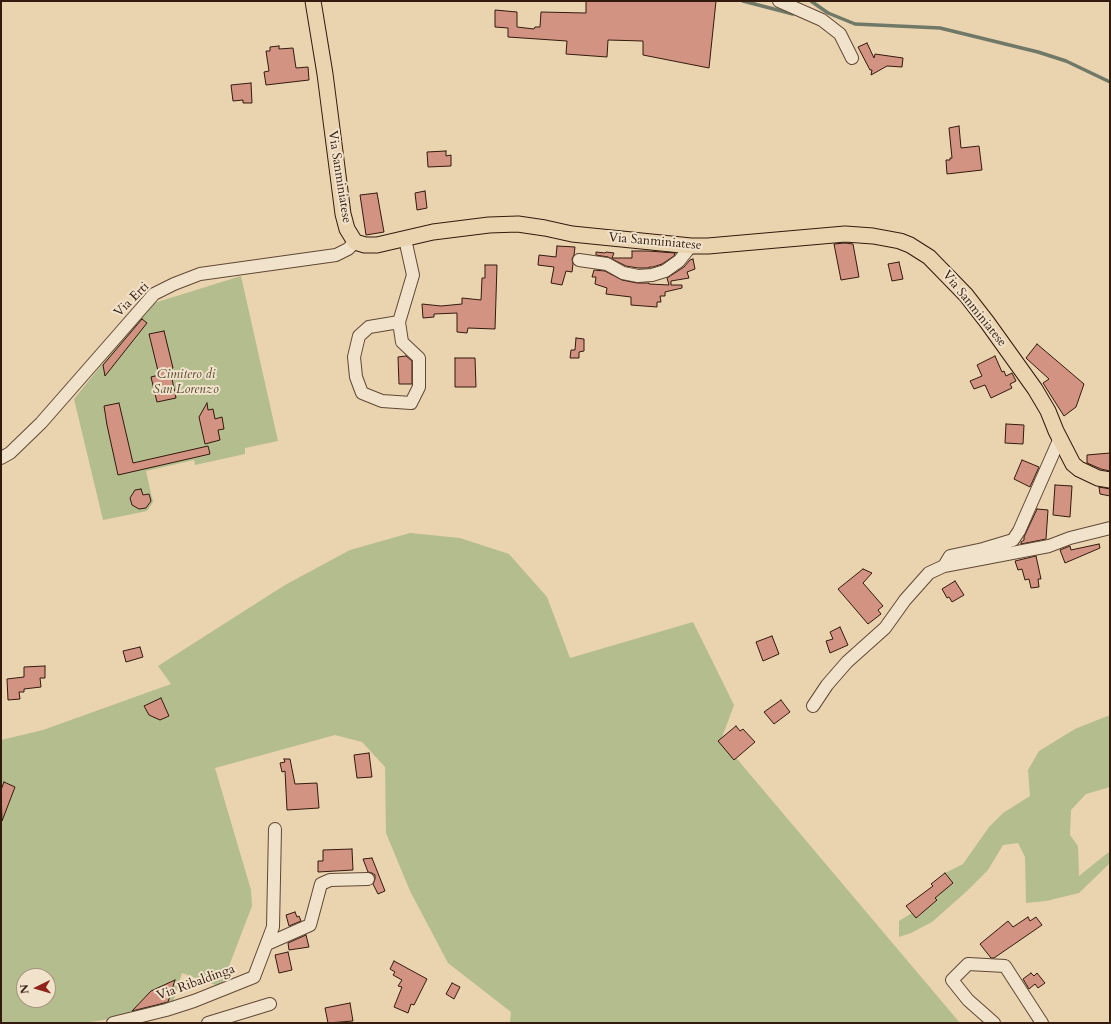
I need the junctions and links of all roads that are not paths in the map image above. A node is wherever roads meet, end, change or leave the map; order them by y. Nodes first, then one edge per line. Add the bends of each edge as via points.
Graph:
1 (313, 1) edge
2 (779, 1) edge
3 (852, 58) dead end
4 (405, 239) junction
5 (355, 242) junction
6 (691, 246) junction
7 (579, 260) dead end
8 (400, 322) junction
9 (1060, 438) junction
10 (1, 458) edge
11 (1110, 480) edge
12 (1110, 528) edge
13 (944, 566) junction
14 (813, 706) dead end
15 (274, 829) dead end
16 (368, 879) dead end
17 (267, 944) junction
18 (270, 1004) dead end
19 (113, 1023) edge
20 (208, 1023) edge
21 (994, 1023) edge
22 (1042, 1023) edge

1 - 5 main road, Via Sanminiatese via 343,214 347,229
2 - 3 street via 822,20 840,34
4 - 5 main road, Via Sanminiatese via 377,245
4 - 6 main road, Via Sanminiatese via 489,224 518,224 572,234
4 - 8 street via 414,275
5 - 10 street, Via Erti via 336,255 200,274 154,294 41,423 10,453
6 - 7 street via 678,262 665,271 652,275 623,273 607,264
6 - 9 main road, Via Sanminiatese via 845,234 873,236 910,245 937,264 987,322 1035,389
8 - 8 street via 402,342 419,358 419,387 411,403 382,401 362,392 356,377 354,357 359,336 369,327
9 - 11 main road, Via Sanminiatese via 1073,464 1098,478
9 - 13 street via 1013,540 950,556
12 - 13 street via 1049,546
13 - 14 street via 929,573 885,628 826,685
15 - 17 street, Via Ribaldinga via 273,927
16 - 17 street via 330,880 321,884 310,925
17 - 19 street, Via Ribaldinga via 254,977 173,1008
18 - 20 street
21 - 22 street via 968,1000 952,980 968,964 1005,966

